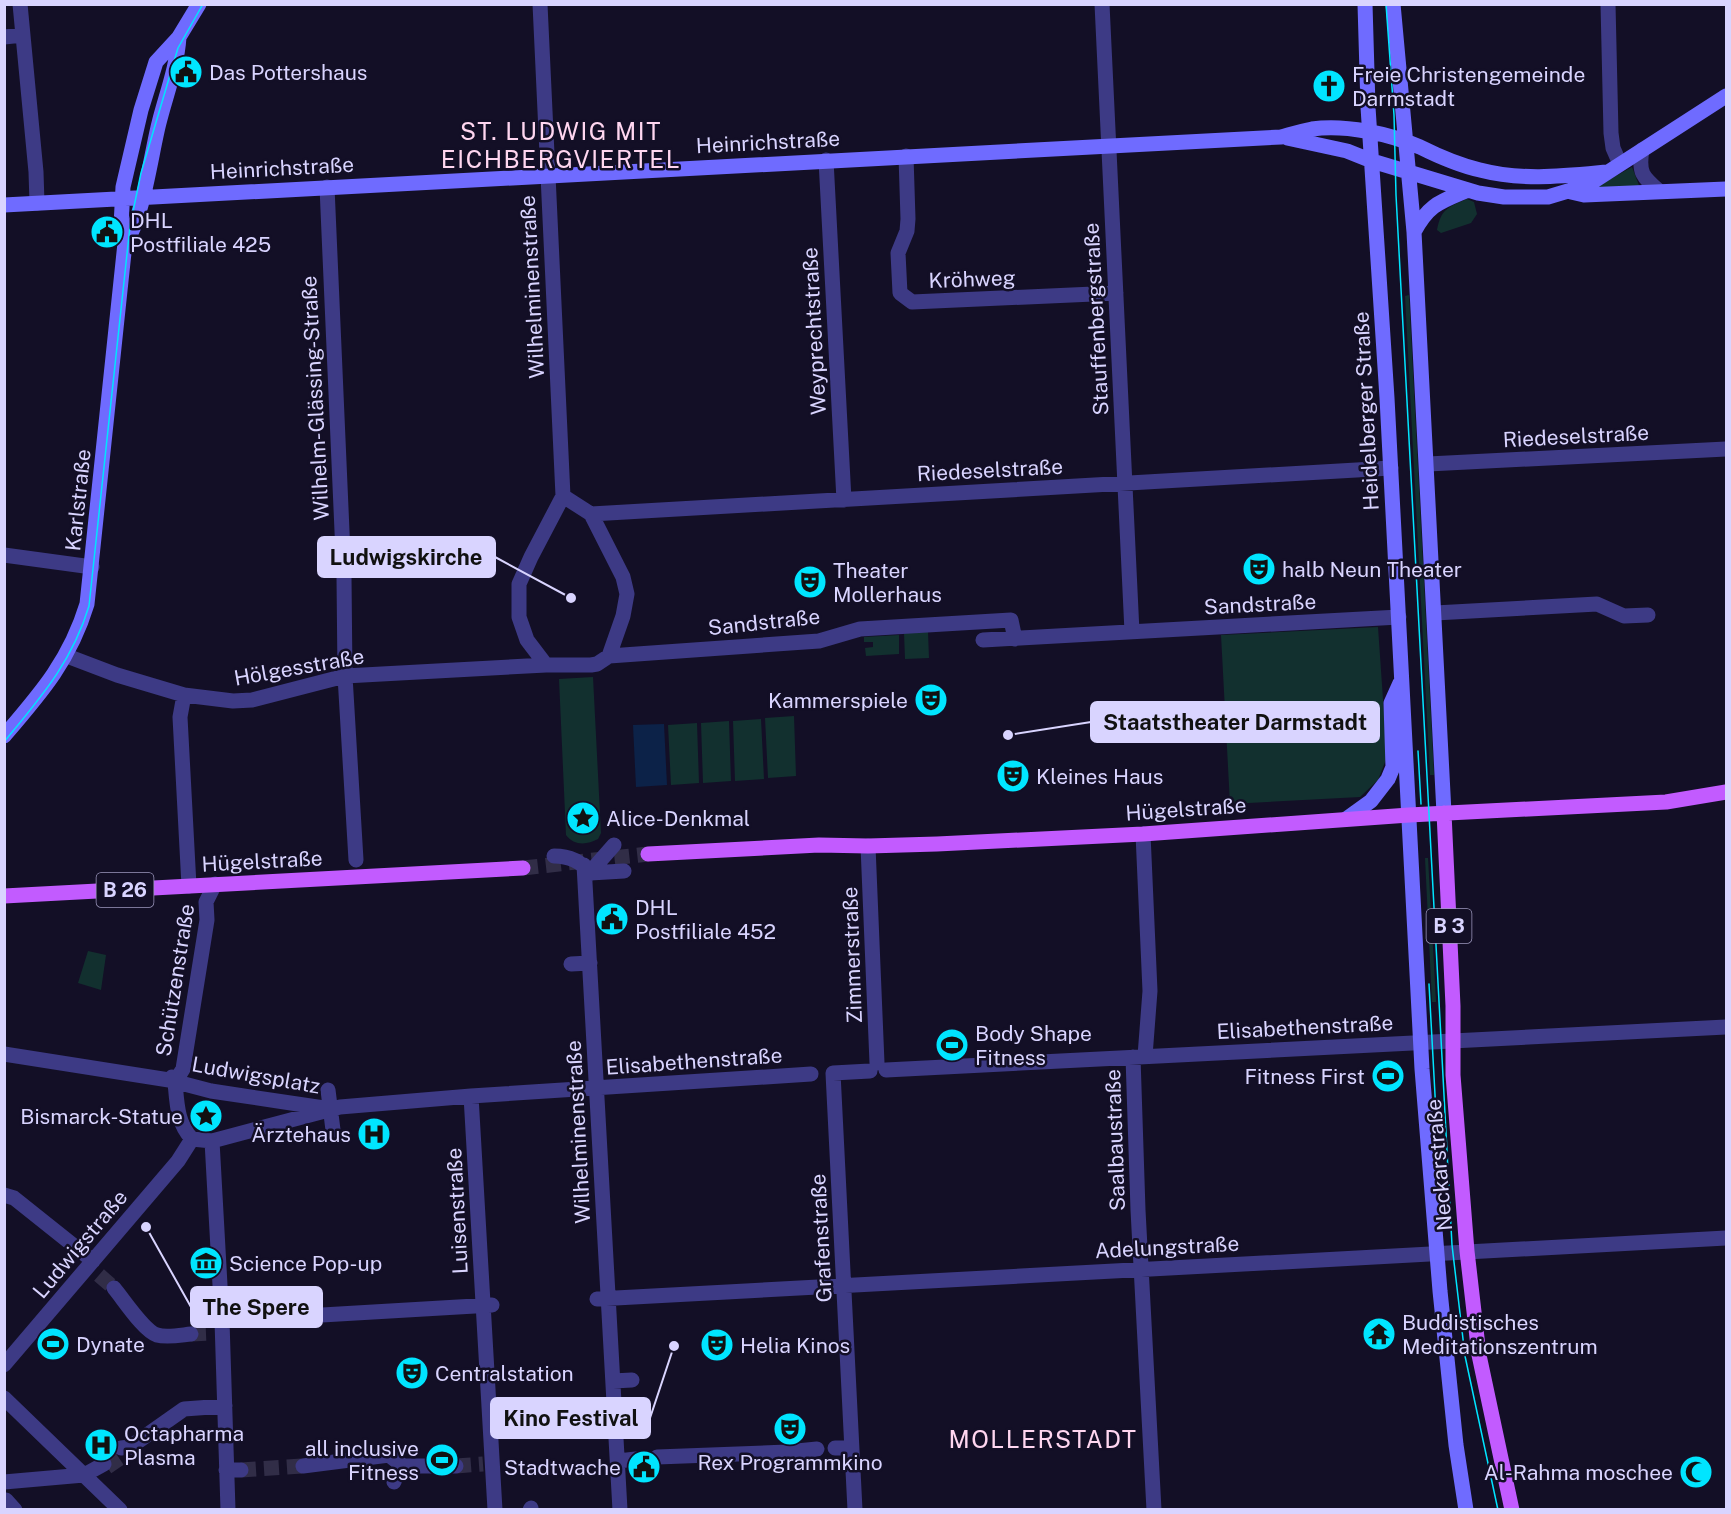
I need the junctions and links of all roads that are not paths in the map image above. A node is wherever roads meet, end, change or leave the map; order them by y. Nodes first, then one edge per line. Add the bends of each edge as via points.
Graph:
1 (20, 4) edge
2 (199, 4) edge
3 (540, 4) edge
4 (1102, 4) edge
5 (1365, 4) edge
6 (1393, 4) edge
7 (1608, 4) edge
8 (23, 35) junction
9 (179, 37) junction
10 (4, 38) edge
11 (1726, 96) edge
12 (1369, 132) junction
13 (1281, 137) junction
14 (1407, 143) junction
15 (1109, 146) junction
16 (1642, 150) junction
17 (906, 156) junction
18 (826, 160) junction
19 (1372, 161) junction
20 (1614, 168) junction
21 (1410, 172) junction
22 (548, 175) junction
23 (327, 187) junction
24 (1726, 189) edge
25 (1468, 190) junction
26 (1659, 191) junction
27 (1568, 192) junction
28 (142, 197) junction
29 (121, 198) junction
30 (37, 203) junction
31 (4, 205) edge
32 (1414, 232) junction
33 (125, 243) junction
34 (1116, 293) junction
35 (1726, 449) edge
36 (1428, 464) junction
37 (1391, 468) junction
38 (1125, 483) junction
39 (563, 496) junction
40 (844, 500) junction
41 (591, 514) junction
42 (4, 555) edge
43 (92, 567) junction
44 (1435, 614) junction
45 (1648, 615) dead end
46 (1399, 618) junction
47 (1132, 632) junction
48 (1015, 639) junction
49 (983, 640) dead end
50 (67, 656) junction
51 (609, 656) junction
52 (546, 665) junction
53 (345, 676) junction
54 (1401, 680) junction
55 (184, 695) junction
56 (4, 736) edge
57 (1726, 792) edge
58 (1444, 813) junction
59 (1409, 815) junction
60 (1346, 819) junction
61 (1143, 834) junction
62 (614, 845) dead end
63 (868, 846) junction
64 (648, 854) tunnel mouth
65 (554, 856) dead end
66 (356, 860) dead end
67 (523, 868) tunnel mouth
68 (624, 871) dead end
69 (586, 872) junction
70 (215, 884) junction
71 (189, 886) junction
72 (4, 896) edge
73 (590, 963) junction
74 (572, 964) dead end
75 (1726, 1027) edge
76 (1453, 1040) junction
77 (1421, 1041) junction
78 (4, 1054) edge
79 (1139, 1057) junction
80 (878, 1068) junction
81 (833, 1073) joint
82 (811, 1074) dead end
83 (174, 1079) junction
84 (596, 1088) junction
85 (328, 1090) dead end
86 (479, 1105) junction
87 (335, 1108) junction
88 (333, 1130) dead end
89 (189, 1145) junction
90 (212, 1145) junction
91 (4, 1195) edge
92 (1726, 1238) edge
93 (1467, 1251) junction
94 (1436, 1253) junction
95 (93, 1268) junction
96 (1141, 1270) junction
97 (845, 1285) junction
98 (114, 1288) tunnel mouth
99 (603, 1299) junction
100 (488, 1305) junction
101 (219, 1329) junction
102 (191, 1334) tunnel mouth
103 (4, 1365) edge
104 (632, 1380) dead end
105 (613, 1381) junction
106 (4, 1398) edge
107 (225, 1406) junction
108 (835, 1448) dead end
109 (852, 1448) junction
110 (817, 1449) dead end
111 (126, 1450) tunnel mouth
112 (657, 1457) dead end
113 (636, 1459) dead end
114 (618, 1461) junction
115 (104, 1464) tunnel mouth
116 (401, 1465) junction
117 (303, 1466) tunnel mouth
118 (456, 1466) tunnel mouth
119 (84, 1475) junction
120 (415, 1481) dead end
121 (4, 1482) edge
122 (394, 1482) dead end
123 (620, 1506) edge
124 (120, 1509) edge
125 (228, 1509) edge
126 (495, 1509) edge
127 (855, 1509) edge
128 (1154, 1509) edge
129 (1466, 1509) edge
130 (1512, 1509) edge

1 - 8 street
2 - 9 main road, Karlstraße
3 - 22 street, Wilhelminenstraße
4 - 15 street, Stauffenbergstraße
5 - 12 main road, Heidelberger Straße / B 3
6 - 14 main road, B 3
7 - 20 street
8 - 10 street
8 - 30 street
9 - 28 main road, Karlstraße
9 - 29 main road, Karlstraße via 156,62
11 - 16 main road
12 - 13 main road, Heinrichstraße via 1313,129
12 - 14 main road, Heinrichstraße
12 - 19 main road, Heidelberger Straße / B 3
13 - 15 main road, Heinrichstraße
13 - 19 main road, Heinrichstraße via 1347,151
14 - 20 main road, Heinrichstraße via 1461,165 1506,176 1556,177
14 - 21 main road, B 3
15 - 17 main road, Heinrichstraße
15 - 34 street, Stauffenbergstraße
16 - 20 main road
16 - 26 street via 1640,169
17 - 18 main road, Heinrichstraße
17 - 34 street, Kröhweg via 909,219 898,253 900,293 912,302
18 - 22 main road, Heinrichstraße
18 - 40 street, Weyprechtstraße
19 - 21 main road, Heinrichstraße
19 - 37 main road, Heidelberger Straße / B 3
20 - 27 main road
21 - 25 main road, Heinrichstraße
21 - 32 main road, B 3
22 - 23 main road, Heinrichstraße
22 - 39 street, Wilhelminenstraße
23 - 28 main road, Heinrichstraße
23 - 53 street, Wilhelm-Glässing-Straße
24 - 26 main road
25 - 27 main road, Heinrichstraße via 1532,198
25 - 32 main road via 1436,204
26 - 27 main road via 1584,195
28 - 29 main road, Heinrichstraße
28 - 33 main road, Karlstraße
29 - 30 main road, Heinrichstraße
29 - 33 main road, Karlstraße
30 - 31 main road, Heinrichstraße
32 - 36 main road, B 3
33 - 43 main road, Karlstraße
34 - 38 street, Stauffenbergstraße
35 - 36 street, Riedeselstraße
36 - 44 main road, B 3
37 - 38 street, Riedeselstraße
37 - 46 main road, Heidelberger Straße / B 3
38 - 40 street, Riedeselstraße
38 - 47 street, Stauffenbergstraße
39 - 41 street
39 - 52 street via 519,584 519,617 527,640
40 - 41 street, Riedeselstraße
41 - 51 street via 623,577 627,594 624,616
42 - 43 street
43 - 50 main road, Karlstraße via 87,604
44 - 45 street via 1597,604 1624,616
44 - 58 main road, B 3
46 - 47 street, Sandstraße
46 - 54 main road, Heidelberger Straße / B 3
47 - 48 street, Sandstraße
48 - 49 street, Sandstraße
48 - 51 street, Sandstraße via 1011,620 860,628 810,642
50 - 55 street, Hölgesstraße
50 - 56 main road, Karlstraße
51 - 52 street, Hölgesstraße via 591,665
52 - 53 street, Hölgesstraße
53 - 55 street, Hölgesstraße via 252,700
53 - 66 street, Wilhelm-Glässing-Straße
54 - 59 main road, Heidelberger Straße / B 3
54 - 60 main road via 1391,703 1393,767 1371,801
55 - 71 street, Schützenstraße via 180,717
57 - 58 main road, Hügelstraße via 1666,802
58 - 59 main road, Hügelstraße
58 - 76 main road, Neckarstraße / B 3
59 - 60 main road, Hügelstraße
59 - 77 main road, Neckarstraße / B 3
60 - 61 main road, Hügelstraße
61 - 63 main road, Hügelstraße
61 - 79 street, Saalbaustraße via 1150,991
62 - 69 street
63 - 64 main road, Hügelstraße via 819,844
63 - 80 street, Zimmerstraße
65 - 69 street via 566,856
67 - 70 main road, Hügelstraße / B 26
68 - 69 street
69 - 73 street, Wilhelminenstraße
70 - 71 main road, Hügelstraße / B 26
70 - 83 street, Schützenstraße via 206,902 207,920 183,1069
71 - 72 main road, Hügelstraße / B 26
73 - 74 street
73 - 84 street, Wilhelminenstraße
75 - 76 street, Elisabethenstraße
76 - 77 street, Elisabethenstraße
76 - 93 main road, Neckarstraße / B 3
77 - 79 street, Elisabethenstraße
77 - 94 main road, Neckarstraße / B 3
78 - 83 street
79 - 80 street, Elisabethenstraße
79 - 96 street, Saalbaustraße
80 - 81 street, Elisabethenstraße
81 - 97 street, Grafenstraße
82 - 84 street, Elisabethenstraße
83 - 87 street, Ludwigsplatz via 211,1091
83 - 89 street, Ludwigsplatz via 179,1120
84 - 86 street, Elisabethenstraße via 580,1094 535,1095
84 - 99 street, Wilhelminenstraße
85 - 87 street, Ludwigsplatz
86 - 87 street, Elisabethenstraße via 394,1097
86 - 100 street, Luisenstraße
87 - 88 street, Ludwigsplatz
87 - 90 street, Ludwigsplatz
89 - 90 street, Ludwigsplatz
89 - 95 street, Ludwigstraße
90 - 101 street
91 - 95 street via 12,1197
92 - 93 street, Adelungstraße
93 - 94 street, Adelungstraße
93 - 130 main road, Neckarstraße / B 3 via 1479,1355
94 - 96 street, Adelungstraße
94 - 129 main road, Neckarstraße / B 3
95 - 103 street, Ludwigstraße
96 - 97 street, Adelungstraße
96 - 128 street, Saalbaustraße
97 - 99 street, Adelungstraße
97 - 109 street, Grafenstraße
98 - 102 street via 145,1328 156,1335
99 - 105 street, Wilhelminenstraße
100 - 101 street via 360,1308
100 - 126 street, Luisenstraße
101 - 107 street
104 - 105 street
105 - 114 street, Wilhelminenstraße
106 - 119 street
107 - 111 street via 184,1409
107 - 125 street via 234,1470
108 - 109 street
109 - 127 street, Grafenstraße
110 - 112 street
113 - 114 street
114 - 123 street, Wilhelminenstraße
115 - 119 street
116 - 117 street via 389,1455
116 - 118 street
116 - 120 street
116 - 122 street
119 - 121 street
119 - 124 street

